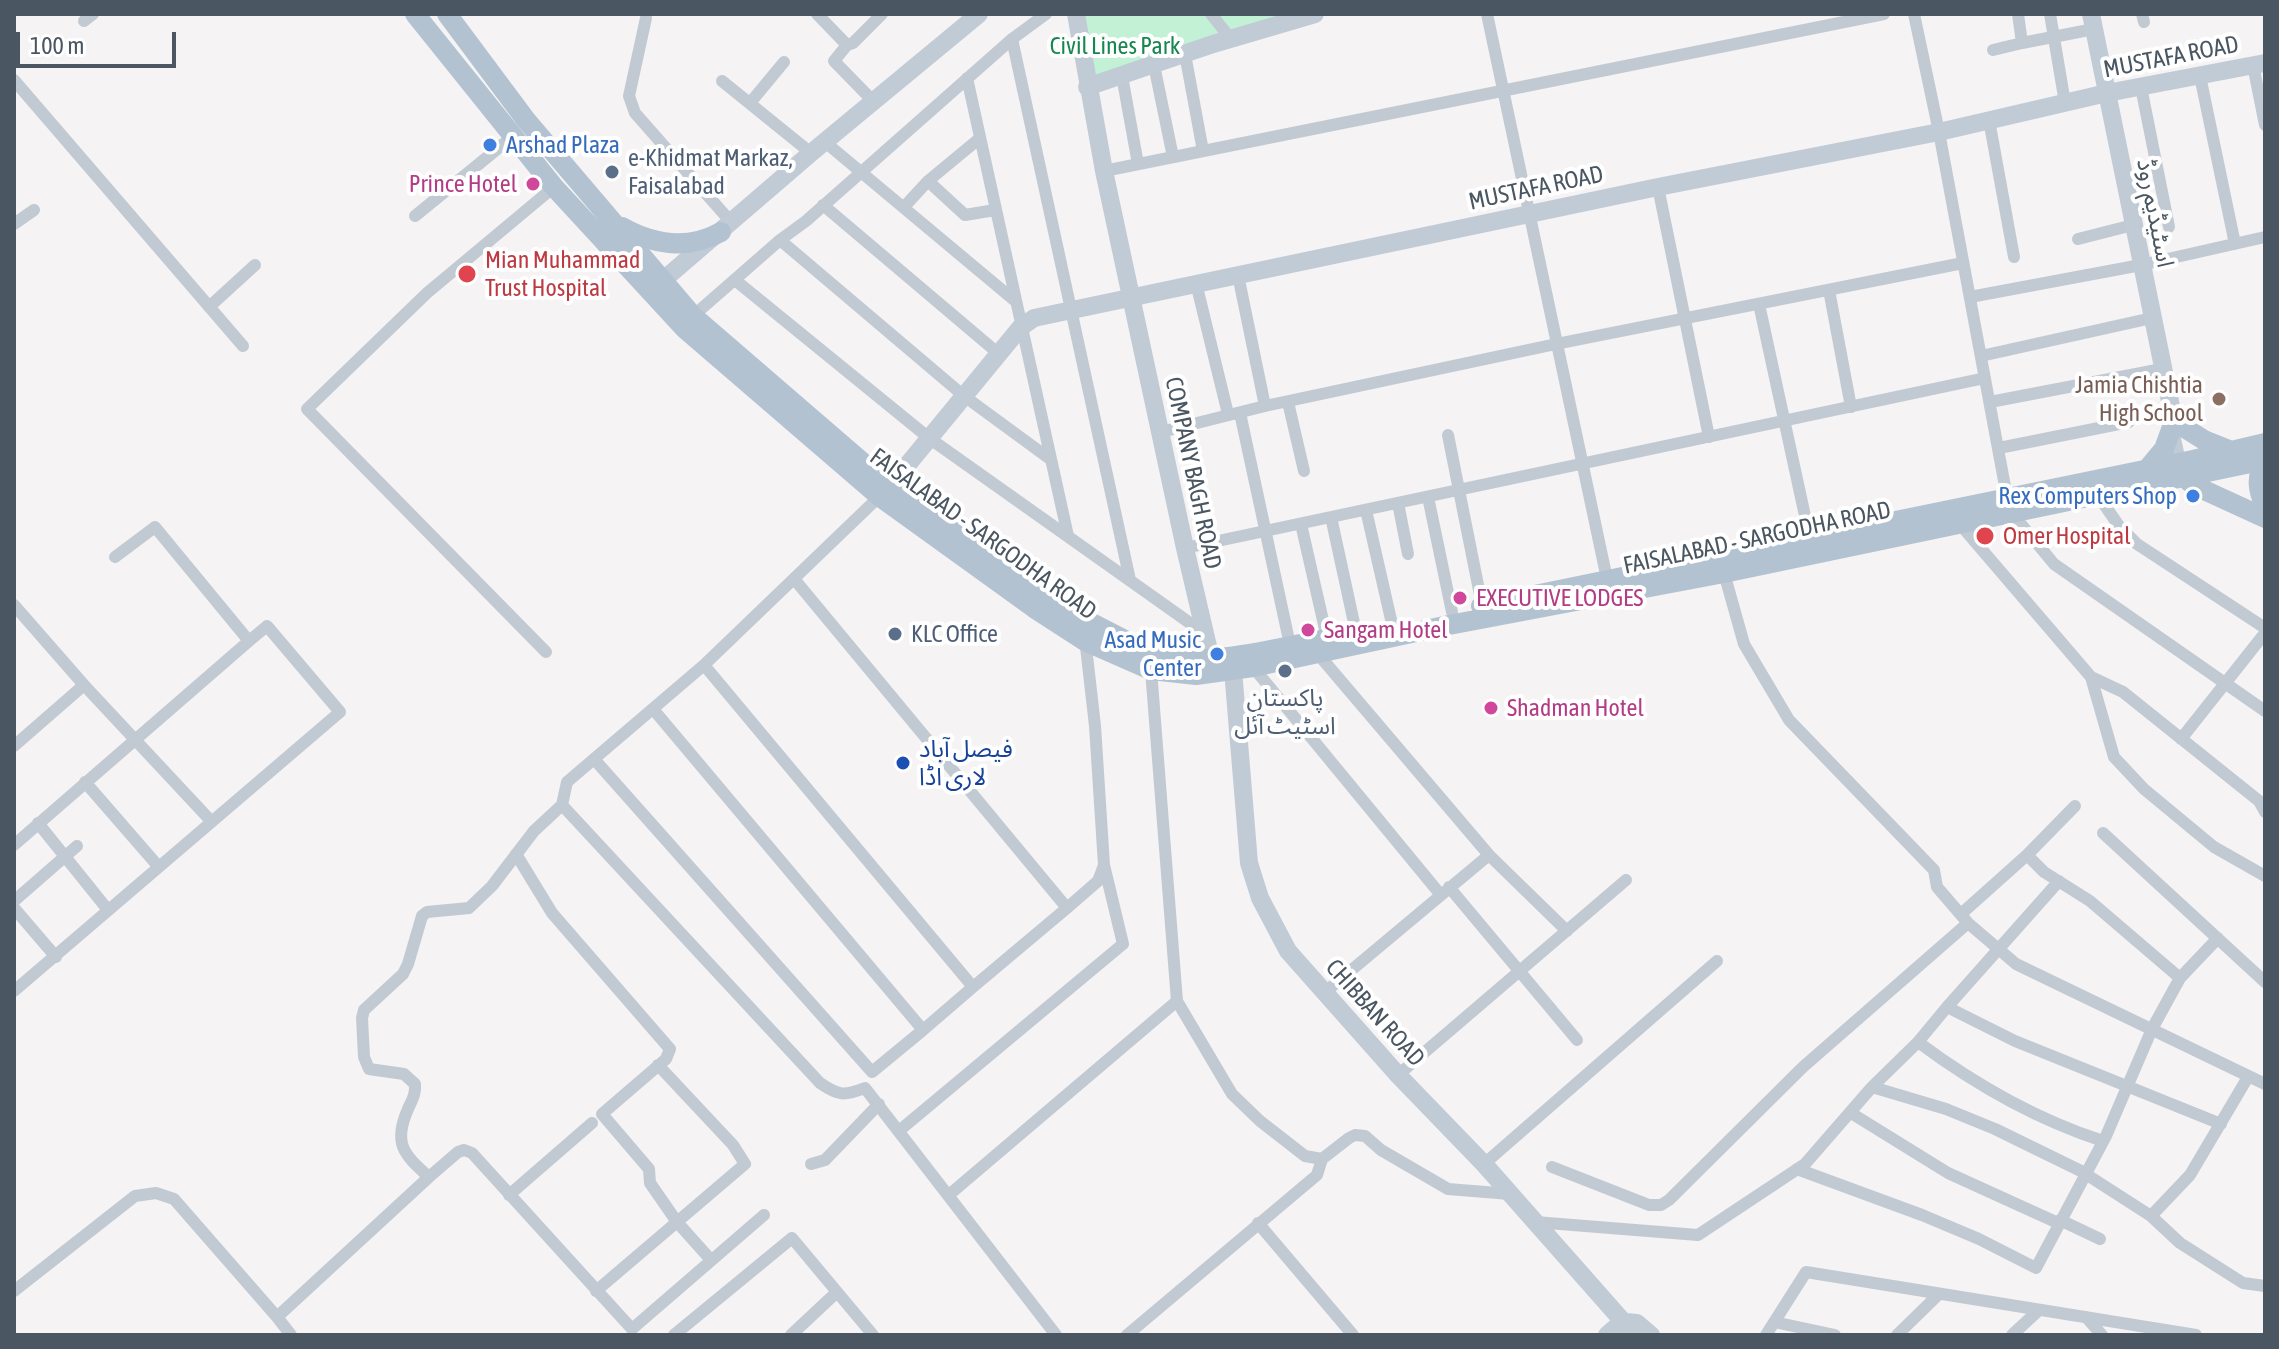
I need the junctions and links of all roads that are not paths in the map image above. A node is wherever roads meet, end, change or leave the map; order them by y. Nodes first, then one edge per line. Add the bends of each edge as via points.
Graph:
1 (415, 14) edge
2 (447, 14) edge
3 (457, 14) edge
4 (817, 14) edge
5 (882, 14) edge
6 (979, 14) edge
7 (1046, 14) edge
8 (1076, 14) edge
9 (1211, 14) edge
10 (1315, 14) edge
11 (1487, 14) edge
12 (1884, 14) edge
13 (1914, 14) edge
14 (2018, 14) edge
15 (2050, 14) edge
16 (646, 18) dead end
17 (2092, 22) edge
18 (2053, 38) junction
19 (1012, 39) junction
20 (1231, 39) junction
21 (468, 43) junction
22 (2022, 43) junction
23 (847, 45) junction
24 (1993, 50) dead end
25 (1185, 54) junction
26 (784, 62) dead end
27 (2259, 64) edge
28 (1154, 65) junction
29 (1122, 76) junction
30 (2200, 76) junction
31 (967, 78) junction
32 (14, 80) edge
33 (722, 81) dead end
34 (1087, 87) junction
35 (2141, 87) junction
36 (1502, 91) junction
37 (2107, 93) junction
38 (874, 102) junction
39 (750, 103) junction
40 (2065, 103) junction
41 (1989, 120) junction
42 (2265, 125) edge
43 (1939, 132) junction
44 (512, 137) junction
45 (980, 138) junction
46 (818, 147) junction
47 (1203, 151) junction
48 (1173, 157) junction
49 (1138, 164) junction
50 (861, 170) junction
51 (1104, 171) junction
52 (928, 181) junction
53 (554, 187) junction
54 (1658, 187) junction
55 (823, 205) junction
56 (904, 207) junction
57 (34, 210) dead end
58 (995, 210) junction
59 (1530, 215) junction
60 (415, 216) dead end
61 (611, 222) junction
62 (14, 224) edge
63 (2133, 225) junction
64 (726, 227) junction
65 (2169, 227) dead end
66 (2265, 237) edge
67 (2078, 239) dead end
68 (780, 240) junction
69 (2235, 244) junction
70 (2014, 257) dead end
71 (1963, 263) junction
72 (255, 265) dead end
73 (2141, 265) junction
74 (1238, 275) junction
75 (735, 280) junction
76 (1196, 283) junction
77 (656, 286) junction
78 (1829, 290) junction
79 (1130, 297) junction
80 (1970, 297) junction
81 (1014, 300) junction
82 (1759, 304) junction
83 (209, 307) junction
84 (1072, 309) junction
85 (693, 316) junction
86 (1685, 318) junction
87 (2152, 318) junction
88 (1020, 328) junction
89 (1556, 344) junction
90 (243, 346) dead end
91 (999, 354) junction
92 (1981, 356) junction
93 (2162, 369) junction
94 (1985, 378) junction
95 (964, 396) junction
96 (1288, 402) junction
97 (1990, 402) junction
98 (1265, 406) junction
99 (1851, 407) junction
100 (1234, 414) junction
101 (1785, 421) junction
102 (2129, 422) dead end
103 (2175, 424) junction
104 (1161, 432) junction
105 (1448, 435) dead end
106 (1709, 437) junction
107 (929, 438) junction
108 (2265, 443) edge
109 (1999, 448) junction
110 (2229, 450) junction
111 (1050, 459) junction
112 (2265, 460) edge
113 (1582, 464) junction
114 (2149, 467) junction
115 (2190, 468) junction
116 (1304, 471) dead end
117 (1457, 490) junction
118 (885, 491) junction
119 (2097, 494) junction
120 (1428, 497) junction
121 (1398, 503) junction
122 (2009, 505) junction
123 (2265, 506) edge
124 (1366, 510) junction
125 (1331, 517) junction
126 (2265, 518) edge
127 (1959, 523) junction
128 (1301, 524) junction
129 (1266, 531) junction
130 (1068, 536) junction
131 (1810, 539) junction
132 (1185, 548) junction
133 (1408, 554) dead end
134 (115, 557) dead end
135 (1724, 573) junction
136 (1607, 579) junction
137 (795, 580) junction
138 (1130, 580) junction
139 (14, 605) edge
140 (1482, 605) junction
141 (1452, 612) junction
142 (1083, 619) junction
143 (1392, 624) junction
144 (2265, 630) edge
145 (1356, 632) junction
146 (1204, 633) junction
147 (249, 641) junction
148 (1085, 641) junction
149 (1290, 645) junction
150 (1322, 646) junction
151 (546, 652) dead end
152 (1211, 659) junction
153 (704, 665) junction
154 (1243, 669) junction
155 (1151, 670) junction
156 (2091, 677) junction
157 (2224, 684) junction
158 (84, 685) junction
159 (653, 709) junction
160 (2265, 711) edge
161 (135, 738) junction
162 (2181, 739) junction
163 (14, 746) edge
164 (594, 759) junction
165 (85, 782) junction
166 (562, 805) junction
167 (2075, 806) dead end
168 (2265, 812) edge
169 (211, 821) junction
170 (38, 823) junction
171 (2103, 833) dead end
172 (14, 845) edge
173 (77, 846) dead end
174 (516, 854) junction
175 (1489, 855) junction
176 (2027, 855) junction
177 (65, 856) junction
178 (1104, 865) junction
179 (158, 866) junction
180 (2265, 876) edge
181 (1626, 880) dead end
182 (2059, 881) junction
183 (1444, 890) junction
184 (14, 901) edge
185 (14, 908) edge
186 (1067, 908) junction
187 (108, 910) junction
188 (1964, 918) junction
189 (1567, 931) junction
190 (2218, 938) junction
191 (1997, 949) junction
192 (56, 957) junction
193 (1717, 961) dead end
194 (1518, 970) junction
195 (2180, 978) junction
196 (2265, 982) edge
197 (973, 987) junction
198 (14, 991) edge
199 (1324, 993) junction
200 (1177, 1001) junction
201 (1947, 1007) junction
202 (2152, 1029) junction
203 (923, 1030) junction
204 (1577, 1040) dead end
205 (1918, 1042) junction
206 (658, 1065) junction
207 (872, 1072) junction
208 (1398, 1075) junction
209 (2248, 1077) junction
210 (2265, 1084) edge
211 (2127, 1086) junction
212 (1872, 1087) junction
213 (865, 1088) junction
214 (879, 1104) junction
215 (1851, 1113) junction
216 (592, 1123) dead end
217 (2221, 1124) junction
218 (900, 1130) junction
219 (2103, 1141) junction
220 (1322, 1159) junction
221 (811, 1164) dead end
222 (1484, 1164) junction
223 (1552, 1167) dead end
224 (1797, 1169) junction
225 (2086, 1175) junction
226 (429, 1177) junction
227 (950, 1194) junction
228 (1510, 1194) junction
229 (509, 1195) junction
230 (764, 1215) dead end
231 (2151, 1216) junction
232 (677, 1222) junction
233 (1535, 1222) junction
234 (2059, 1222) junction
235 (1258, 1223) junction
236 (2100, 1239) dead end
237 (711, 1260) junction
238 (2265, 1286) edge
239 (14, 1291) edge
240 (596, 1291) junction
241 (837, 1292) junction
242 (1939, 1294) junction
243 (2039, 1310) junction
244 (277, 1317) junction
245 (2086, 1317) junction
246 (1629, 1328) edge
247 (1770, 1331) edge
248 (797, 1333) edge
249 (291, 1335) edge
250 (674, 1335) edge
251 (873, 1335) edge
252 (1056, 1335) edge
253 (1127, 1335) edge
254 (1353, 1335) edge
255 (1607, 1335) edge
256 (1651, 1335) edge
257 (1835, 1335) edge
258 (1897, 1335) edge
259 (2012, 1335) edge
260 (2102, 1335) edge
261 (2196, 1335) edge

1 - 44 main road, FAISALABAD - SARGODHA ROAD
2 - 21 main road, FAISALABAD - SARGODHA ROAD
3 - 21 main road
4 - 23 street
5 - 23 street
6 - 38 street
7 - 19 street
8 - 34 street, COMPANY BAGH ROAD
9 - 20 street
10 - 20 street
11 - 36 street
12 - 36 street
13 - 43 street
14 - 22 street
15 - 18 street
16 - 64 street via 630,104
17 - 18 street
17 - 37 street, اسٹیڈیم روڈ
18 - 22 street
18 - 40 street
19 - 31 street
19 - 84 street
20 - 25 street
21 - 61 main road, FAISALABAD - SARGODHA ROAD
22 - 24 street
23 - 38 street via 834,61
25 - 28 street
25 - 47 street
26 - 39 street
27 - 30 street, MUSTAFA ROAD
27 - 42 street
28 - 29 street
28 - 48 street
29 - 34 street
29 - 49 street
30 - 35 street, MUSTAFA ROAD
30 - 69 street
31 - 45 street
31 - 50 street
32 - 83 street
33 - 39 street
34 - 51 street, COMPANY BAGH ROAD
35 - 37 street, MUSTAFA ROAD
35 - 65 street
36 - 47 street
36 - 59 street
37 - 40 street, MUSTAFA ROAD
37 - 63 street, اسٹیڈیم روڈ
38 - 46 street
39 - 46 street
40 - 41 street, MUSTAFA ROAD
41 - 43 street, MUSTAFA ROAD
41 - 70 street
43 - 54 street, MUSTAFA ROAD
43 - 71 street
44 - 53 main road, FAISALABAD - SARGODHA ROAD
44 - 60 street
45 - 52 street
45 - 58 street
46 - 50 street
46 - 64 street
47 - 48 street
48 - 49 street
49 - 51 street
50 - 55 street
50 - 56 street
51 - 79 street, COMPANY BAGH ROAD
52 - 56 street
52 - 58 street via 965,215
53 - 77 main road, FAISALABAD - SARGODHA ROAD
53 - 151 street via 427,293 307,409
54 - 59 street, MUSTAFA ROAD
54 - 86 street
55 - 68 street
55 - 91 street
56 - 81 street
57 - 62 street
58 - 81 street
59 - 74 street, MUSTAFA ROAD
59 - 89 street
61 - 64 main road via 640,238 673,243 702,242
61 - 77 main road, FAISALABAD - SARGODHA ROAD
63 - 67 street
63 - 73 street, اسٹیڈیم روڈ
64 - 77 street
66 - 69 street
68 - 75 street
68 - 95 street
69 - 73 street
71 - 78 street
71 - 80 street
72 - 83 street
73 - 80 street
73 - 87 street, اسٹیڈیم روڈ
74 - 76 street, MUSTAFA ROAD
74 - 98 street
75 - 85 street
75 - 107 street
76 - 79 street, MUSTAFA ROAD
76 - 100 street
77 - 85 main road, FAISALABAD - SARGODHA ROAD
77 - 118 main road, FAISALABAD - SARGODHA ROAD via 685,329
78 - 82 street
78 - 99 street
79 - 84 street, MUSTAFA ROAD
79 - 104 street, COMPANY BAGH ROAD
80 - 92 street
81 - 88 street
82 - 86 street
82 - 101 street
83 - 90 street
84 - 88 street, MUSTAFA ROAD via 1034,318
84 - 138 street
85 - 118 main road, FAISALABAD - SARGODHA ROAD
86 - 89 street
86 - 106 street
87 - 92 street
87 - 93 street, اسٹیڈیم روڈ
88 - 91 street, MUSTAFA ROAD
88 - 111 street
89 - 96 street
89 - 113 street
91 - 95 street, MUSTAFA ROAD
92 - 94 street
93 - 97 street
93 - 103 street, اسٹیڈیم روڈ
94 - 97 street
94 - 99 street
95 - 107 street, MUSTAFA ROAD
95 - 111 street
96 - 98 street
96 - 116 street
97 - 109 street
98 - 100 street
99 - 101 street
100 - 104 street
100 - 129 street
101 - 106 street
101 - 131 street
102 - 109 street
103 - 110 main road
103 - 114 main road
103 - 115 street, اسٹیڈیم روڈ
104 - 132 street, COMPANY BAGH ROAD
105 - 117 street
106 - 113 street
107 - 118 street, MUSTAFA ROAD
107 - 130 street
108 - 110 main road, FAISALABAD - SARGODHA ROAD
109 - 122 street
110 - 115 main road, FAISALABAD - SARGODHA ROAD
111 - 130 street
112 - 115 main road, FAISALABAD - SARGODHA ROAD
112 - 123 main road via 2258,483
113 - 117 street
113 - 136 street
114 - 115 main road, FAISALABAD - SARGODHA ROAD
114 - 122 main road, FAISALABAD - SARGODHA ROAD
115 - 119 main road, FAISALABAD - SARGODHA ROAD
115 - 123 main road
115 - 126 main road via 2201,489
117 - 120 street
117 - 140 street
118 - 137 street
118 - 142 main road, FAISALABAD - SARGODHA ROAD
118 - 148 main road, FAISALABAD - SARGODHA ROAD via 1034,608
119 - 122 main road, FAISALABAD - SARGODHA ROAD
119 - 144 street via 2137,544
120 - 121 street
120 - 141 street
121 - 124 street
121 - 133 street
122 - 127 main road, FAISALABAD - SARGODHA ROAD
122 - 131 main road, FAISALABAD - SARGODHA ROAD
122 - 157 street via 2054,564
124 - 125 street
124 - 143 street
125 - 128 street
125 - 145 street
127 - 135 main road, FAISALABAD - SARGODHA ROAD
127 - 156 street
128 - 129 street
128 - 150 street
129 - 132 street
129 - 149 street
130 - 138 street
131 - 136 main road, FAISALABAD - SARGODHA ROAD
132 - 146 street, COMPANY BAGH ROAD
134 - 147 street via 155,527
135 - 150 main road, FAISALABAD - SARGODHA ROAD
135 - 188 street via 1744,644 1789,720 1934,870 1937,887
136 - 140 main road, FAISALABAD - SARGODHA ROAD
137 - 153 street
137 - 186 street
138 - 146 street
139 - 158 street
140 - 141 main road, FAISALABAD - SARGODHA ROAD
141 - 143 main road, FAISALABAD - SARGODHA ROAD
142 - 148 street
142 - 152 main road, FAISALABAD - SARGODHA ROAD via 1154,655
143 - 145 main road, FAISALABAD - SARGODHA ROAD
144 - 157 street
145 - 150 main road, FAISALABAD - SARGODHA ROAD
146 - 152 street, COMPANY BAGH ROAD
147 - 161 street
147 - 169 street via 267,626 340,712
148 - 155 main road, FAISALABAD - SARGODHA ROAD
148 - 178 street
149 - 150 main road, FAISALABAD - SARGODHA ROAD
149 - 152 main road, FAISALABAD - SARGODHA ROAD
150 - 154 main road, FAISALABAD - SARGODHA ROAD
150 - 175 street
153 - 159 street
153 - 197 street
154 - 155 main road, FAISALABAD - SARGODHA ROAD via 1196,675
154 - 183 street
154 - 199 street, CHIBBAN ROAD via 1249,863 1260,898 1288,951
155 - 200 street
156 - 162 street via 2123,692
156 - 180 street via 2114,757 2214,847
157 - 160 street
157 - 162 street
158 - 161 street
158 - 163 street
159 - 164 street
159 - 203 street
161 - 165 street
161 - 169 street
162 - 168 street via 2259,801
164 - 166 street via 567,782
164 - 207 street
165 - 170 street
165 - 179 street
166 - 174 street
166 - 213 street via 820,1083 846,1095
167 - 176 street
169 - 179 street
170 - 172 street
170 - 177 street
171 - 190 street
173 - 177 street
174 - 206 street via 552,913 670,1049
174 - 226 street via 469,908 422,916 403,974 364,1010 365,1063 375,1071 404,1074 415,1084 400,1138 405,1154
175 - 183 street
175 - 189 street
176 - 182 street
176 - 188 street
177 - 184 street
177 - 187 street
178 - 186 street via 1098,881
178 - 218 street via 1123,944
179 - 187 street
181 - 189 street
182 - 191 street
182 - 195 street
183 - 194 street
183 - 199 street
185 - 192 street
186 - 197 street
187 - 192 street
188 - 191 street
188 - 223 street via 1661,1205
189 - 194 street
190 - 195 street
190 - 196 street
191 - 201 street
191 - 202 street via 2016,964
192 - 198 street
193 - 222 street
194 - 204 street
194 - 208 street
195 - 202 street
197 - 203 street
199 - 208 street, CHIBBAN ROAD
200 - 220 street via 1232,1094 1305,1156
200 - 227 street
201 - 205 street
201 - 211 street
202 - 209 street
202 - 211 street
203 - 207 street
205 - 212 street
205 - 219 street via 1960,1072
206 - 232 street via 602,1114 649,1169 650,1183
206 - 232 street via 745,1164
207 - 213 street
208 - 222 street, CHIBBAN ROAD
209 - 210 street
209 - 217 street
211 - 217 street
211 - 219 street
212 - 215 street
212 - 225 street via 1995,1129
213 - 214 street
214 - 218 street
214 - 221 street via 825,1160
215 - 224 street
215 - 234 street via 1948,1173
216 - 229 street
217 - 231 street via 2190,1175
218 - 227 street
219 - 225 street
220 - 228 street via 1359,1135 1448,1189
220 - 235 street via 1317,1175
222 - 228 street, CHIBBAN ROAD
224 - 233 street via 1698,1235
224 - 234 street via 1922,1215 2036,1268
225 - 231 street
225 - 234 street
226 - 229 street via 464,1150
226 - 244 street
227 - 252 street
228 - 233 street, CHIBBAN ROAD
229 - 240 street
230 - 237 street
231 - 238 street via 2180,1243 2243,1283
232 - 237 street
232 - 240 street
233 - 246 street, CHIBBAN ROAD
234 - 236 street
235 - 253 street
235 - 254 street
237 - 240 street via 632,1329
239 - 244 street via 135,1196 156,1193 174,1199
241 - 248 street
241 - 250 street via 792,1238
241 - 251 street
242 - 243 street
242 - 247 street via 1806,1272
242 - 258 street
243 - 245 street
243 - 259 street
244 - 249 street
245 - 260 street
245 - 261 street
246 - 255 street
246 - 256 street, CHIBBAN ROAD via 1637,1323
247 - 257 street

